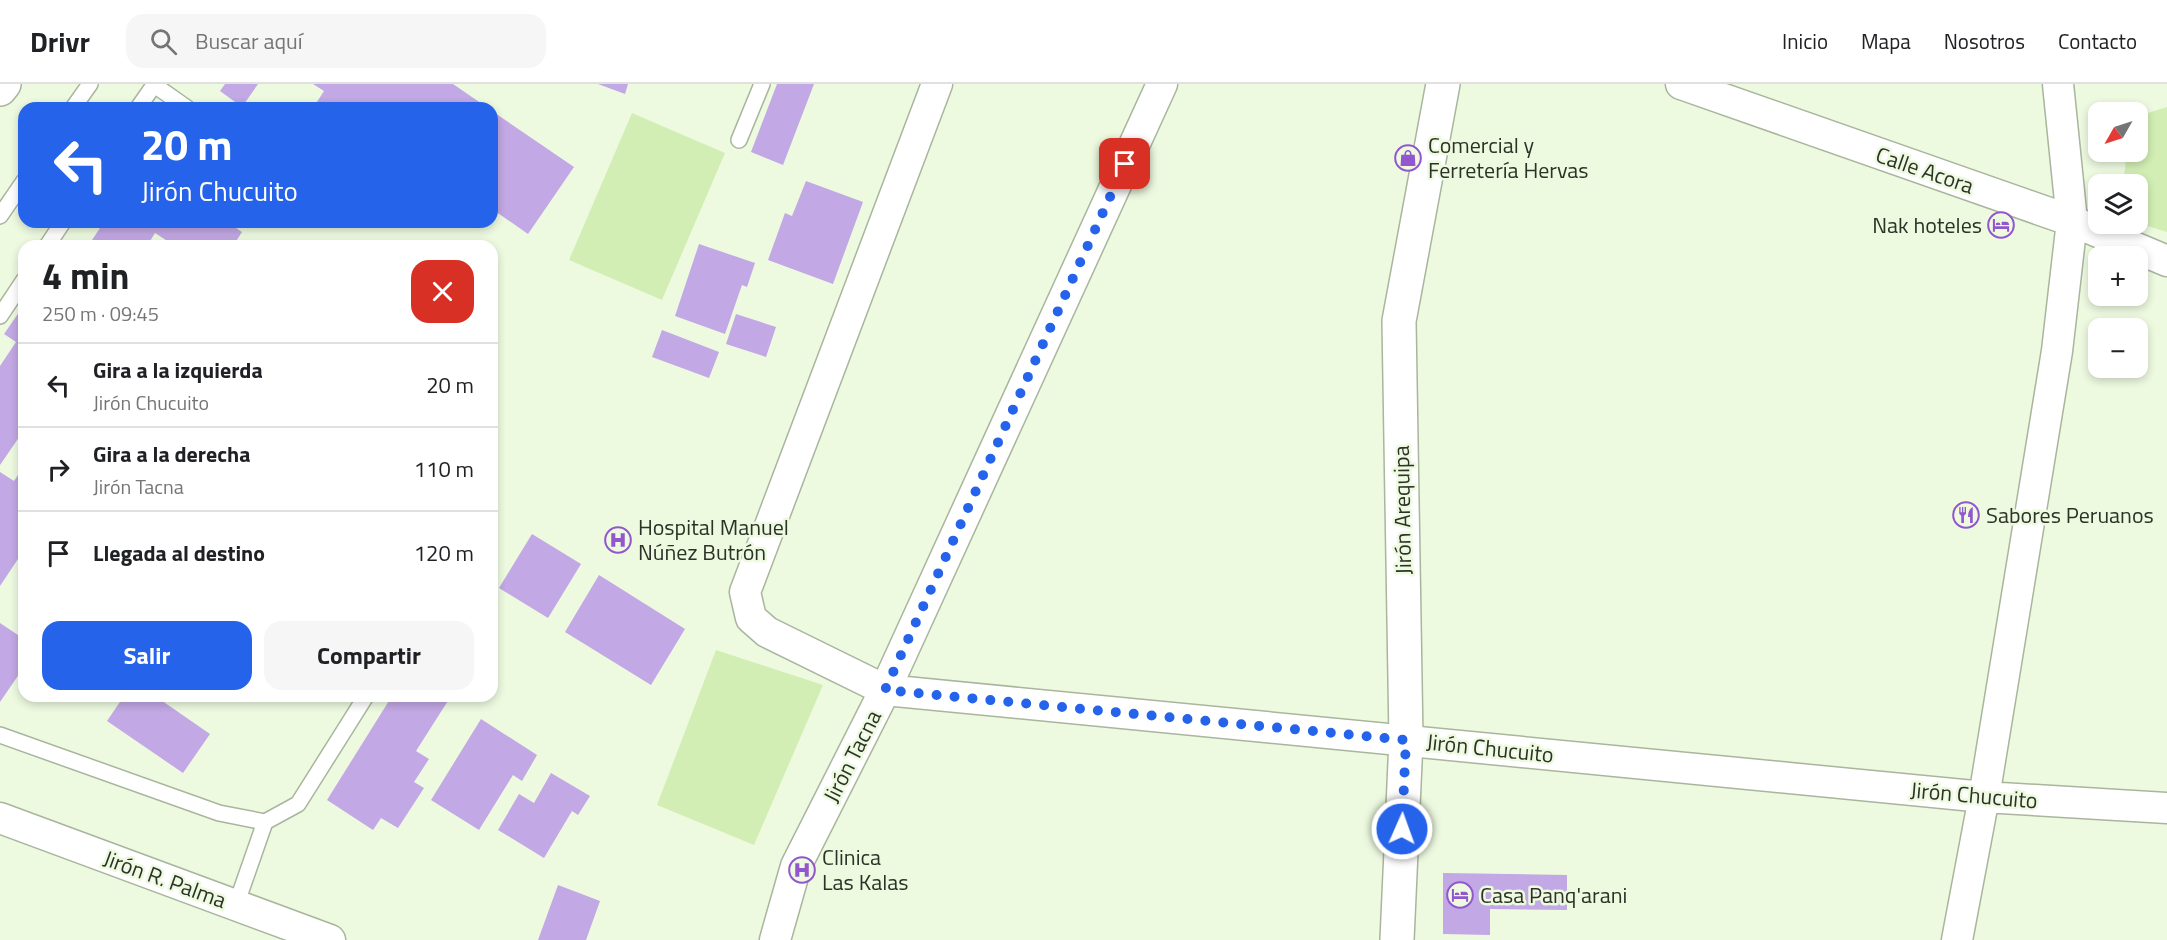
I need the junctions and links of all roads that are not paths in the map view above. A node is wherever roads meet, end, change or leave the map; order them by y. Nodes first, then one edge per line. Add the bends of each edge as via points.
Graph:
1 (4, 84) edge
2 (90, 84) edge
3 (153, 84) edge
4 (762, 84) edge
5 (937, 84) edge
6 (1162, 84) edge
7 (1443, 84) edge
8 (1681, 84) edge
9 (2058, 84) edge
10 (0, 89) edge
11 (77, 102) edge
12 (142, 102) edge
13 (178, 102) edge
14 (739, 140) dead end
15 (18, 190) edge
16 (0, 216) edge
17 (2073, 221) junction
18 (2167, 261) edge
19 (18, 289) edge
20 (0, 316) edge
21 (885, 690) junction
22 (362, 702) edge
23 (0, 735) edge
24 (1406, 740) junction
25 (1984, 797) junction
26 (2167, 808) edge
27 (0, 818) edge
28 (265, 822) junction
29 (236, 905) junction
30 (330, 940) edge
31 (775, 940) edge
32 (1397, 940) edge
33 (1957, 940) edge

1 - 10 street
2 - 11 lane
3 - 12 lane
3 - 13 lane
4 - 14 lane
5 - 21 street, Jirón Chucuito via 745,592 751,618 767,632
6 - 21 street, Jirón Tacna
7 - 24 street, Jirón Arequipa via 1399,321
8 - 17 street, Calle Acora
9 - 17 street
15 - 16 lane
17 - 18 street, Calle Acora
17 - 25 street via 2057,351
19 - 20 lane
21 - 24 street, Jirón Chucuito
21 - 31 street, Jirón Tacna via 796,866
22 - 28 lane via 298,804
23 - 28 lane via 219,813
24 - 25 street, Jirón Chucuito
24 - 32 street, Jirón Arequipa
25 - 26 street, Jirón Chucuito
25 - 33 street
27 - 29 street, Jirón R. Palma
28 - 29 lane
29 - 30 street, Jirón R. Palma

